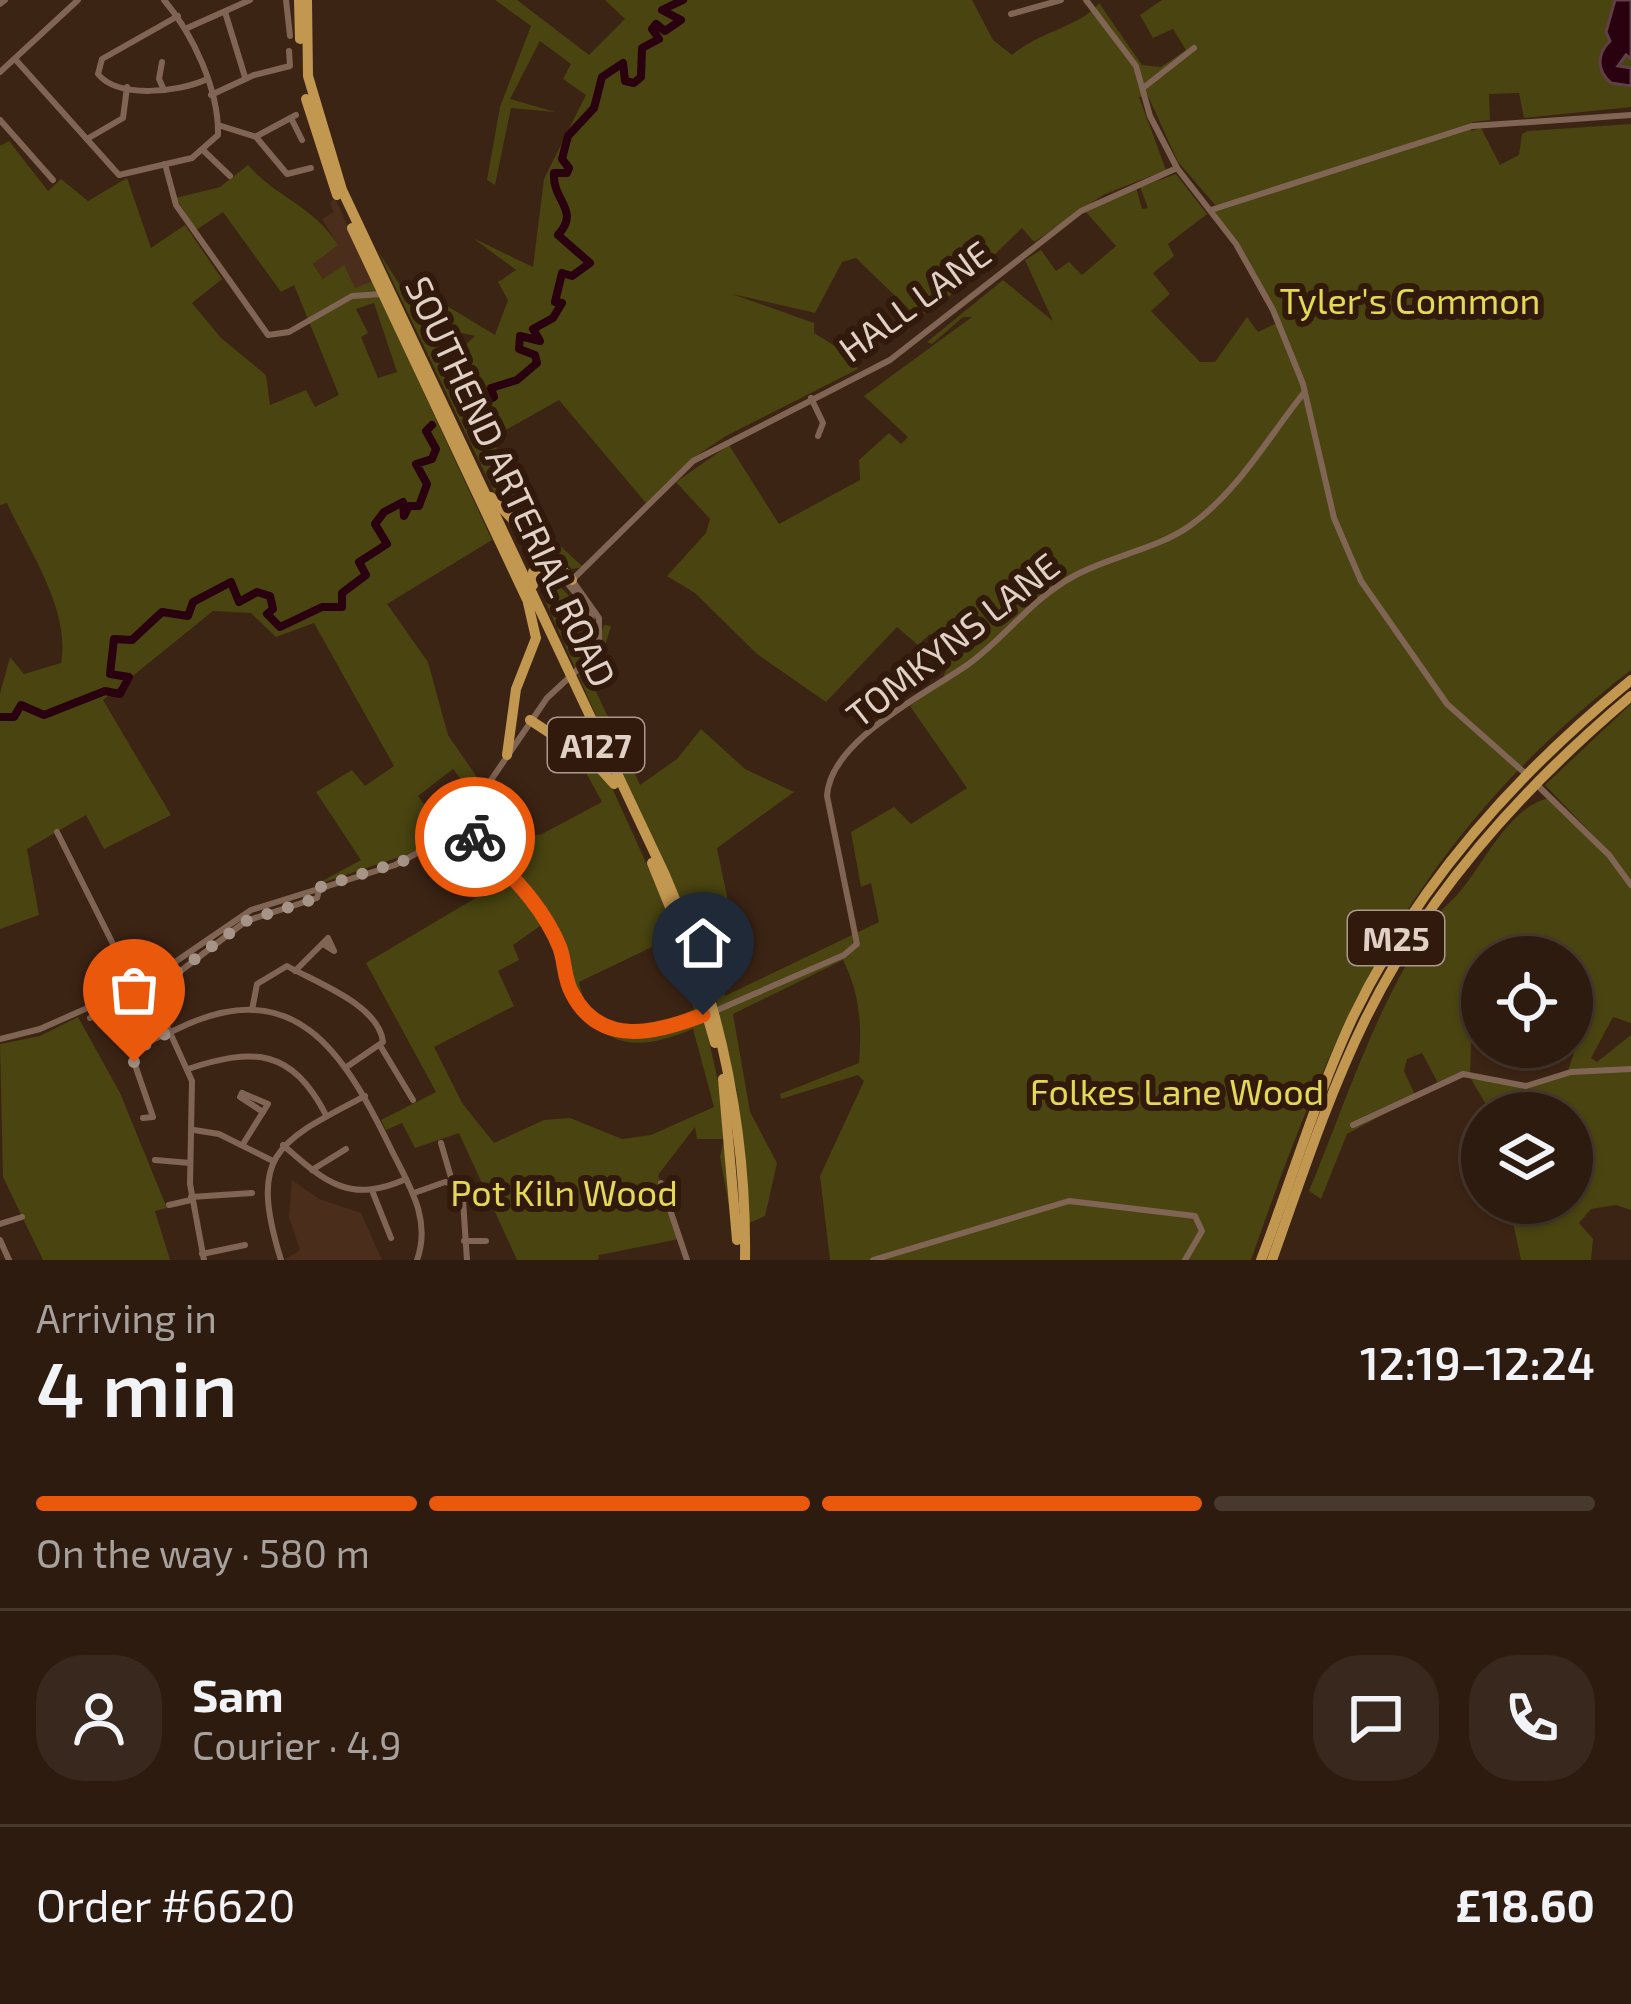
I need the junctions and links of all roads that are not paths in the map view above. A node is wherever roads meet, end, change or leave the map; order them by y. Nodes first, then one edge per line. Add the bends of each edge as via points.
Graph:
1 (78, 0) edge
2 (164, 0) edge
3 (250, 0) edge
4 (286, 0) edge
5 (303, 0) edge
6 (1061, 0) edge
7 (1086, 0) edge
8 (225, 12) junction
9 (1011, 14) dead end
10 (178, 16) junction
11 (185, 29) junction
12 (290, 36) dead end
13 (1194, 48) dead end
14 (289, 51) dead end
15 (15, 59) junction
16 (162, 62) dead end
17 (0, 72) edge
18 (246, 79) junction
19 (206, 80) junction
20 (128, 86) junction
21 (1146, 87) junction
22 (164, 90) junction
23 (211, 95) junction
24 (1631, 115) edge
25 (0, 120) edge
26 (218, 125) junction
27 (256, 137) junction
28 (87, 140) junction
29 (302, 140) dead end
30 (204, 151) junction
31 (165, 164) junction
32 (311, 168) dead end
33 (1177, 168) junction
34 (230, 176) dead end
35 (53, 180) dead end
36 (1211, 210) junction
37 (382, 294) junction
38 (1305, 392) junction
39 (811, 398) junction
40 (818, 436) dead end
41 (479, 480) junction
42 (575, 582) junction
43 (526, 598) junction
44 (551, 634) junction
45 (1631, 680) edge
46 (1631, 696) edge
47 (515, 701) junction
48 (532, 717) junction
49 (507, 755) junction
50 (614, 784) junction
51 (460, 821) junction
52 (57, 832) dead end
53 (1631, 885) edge
54 (320, 887) junction
55 (323, 944) dead end
56 (296, 970) junction
57 (146, 982) junction
58 (133, 984) junction
59 (151, 992) junction
60 (252, 1010) junction
61 (711, 1012) junction
62 (90, 1018) dead end
63 (171, 1031) junction
64 (0, 1039) edge
65 (380, 1046) junction
66 (348, 1066) junction
67 (188, 1069) junction
68 (1631, 1069) edge
69 (365, 1096) junction
70 (413, 1100) dead end
71 (263, 1112) dead end
72 (326, 1115) junction
73 (143, 1118) dead end
74 (1353, 1125) dead end
75 (194, 1130) junction
76 (441, 1143) dead end
77 (243, 1144) junction
78 (283, 1145) junction
79 (346, 1149) dead end
80 (154, 1160) dead end
81 (273, 1161) junction
82 (190, 1163) junction
83 (312, 1170) junction
84 (406, 1179) junction
85 (452, 1181) junction
86 (661, 1183) dead end
87 (252, 1193) dead end
88 (373, 1193) junction
89 (413, 1193) junction
90 (191, 1198) junction
91 (169, 1204) dead end
92 (22, 1217) dead end
93 (0, 1224) edge
94 (392, 1238) dead end
95 (0, 1240) edge
96 (464, 1241) junction
97 (486, 1241) dead end
98 (245, 1244) dead end
99 (203, 1257) edge
100 (9, 1260) edge
101 (281, 1260) edge
102 (417, 1260) edge
103 (467, 1260) edge
104 (687, 1260) edge
105 (741, 1260) edge
106 (873, 1260) edge
107 (1185, 1260) edge
108 (1261, 1260) edge
109 (1272, 1260) edge

1 - 15 street
2 - 10 street
3 - 8 street
4 - 12 street
5 - 37 highway, SOUTHEND ARTERIAL ROAD / A127 via 310,118
5 - 41 highway, SOUTHEND ARTERIAL ROAD / A127 via 308,76 335,172
6 - 9 street
7 - 21 street
8 - 11 street
8 - 18 street
10 - 11 street
10 - 20 street via 102,59 103,81
11 - 19 street
13 - 21 street
14 - 18 street via 290,70
15 - 17 street
15 - 28 street
16 - 22 street
18 - 23 street
19 - 22 street
19 - 23 street
20 - 22 street
20 - 28 street via 123,118
21 - 33 street
23 - 26 street
24 - 36 street via 1472,126
25 - 35 street
26 - 27 street
26 - 30 street
27 - 29 street via 293,117
27 - 32 street via 287,174
28 - 31 street via 119,175
30 - 31 street
30 - 34 street
31 - 37 street via 176,205 268,335 352,296
33 - 36 street
33 - 39 street, HALL LANE via 1092,204 897,355
36 - 38 street via 1265,294
37 - 43 highway, SOUTHEND ARTERIAL ROAD / A127
38 - 53 street via 1328,500 1366,591 1448,704 1610,855
38 - 61 street, TOMKYNS LANE via 1208,512 1177,535 1052,589 971,662 858,742 826,796 857,944
39 - 40 street via 823,422
39 - 42 street, HALL LANE via 686,467
41 - 42 highway
41 - 44 highway, SOUTHEND ARTERIAL ROAD / A127
42 - 44 highway via 546,567 533,572
42 - 48 street via 591,612 595,647
43 - 47 highway, A127 via 536,638
43 - 50 highway, SOUTHEND ARTERIAL ROAD / A127
44 - 61 highway, SOUTHEND ARTERIAL ROAD / A127 via 680,908
45 - 108 highway, M25 via 1492,812 1402,928 1334,1059
46 - 109 highway, M25 via 1507,813 1400,957 1342,1069
47 - 48 highway, A127
47 - 49 highway, A127
48 - 49 street
48 - 50 highway, A127
49 - 51 street
50 - 61 highway, SOUTHEND ARTERIAL ROAD / A127
51 - 54 street via 409,859
51 - 61 street via 516,876 560,948 572,994 595,1020 646,1034
52 - 58 street
54 - 57 street via 251,910
54 - 59 street via 317,898 246,921
55 - 56 street
56 - 60 street via 284,966 260,981
56 - 65 street via 373,1017
57 - 58 street
57 - 59 street
58 - 64 street via 40,1029
59 - 62 street
59 - 63 street
60 - 63 street via 216,1012
60 - 66 street via 312,1030
61 - 105 highway, SOUTHEND ARTERIAL ROAD / A127 via 741,1148
63 - 67 street
63 - 73 street via 136,1053 153,1117
65 - 66 street
65 - 70 street
66 - 69 street
67 - 72 street via 231,1056 272,1059 300,1075
67 - 75 street
68 - 74 street via 1571,1072 1526,1086 1462,1075
69 - 72 street
69 - 84 street
71 - 77 street
72 - 78 street
75 - 77 street
75 - 82 street
76 - 85 street
77 - 81 street
78 - 81 street
78 - 83 street
79 - 83 street
80 - 82 street
81 - 101 street via 268,1210
82 - 90 street
83 - 88 street
84 - 88 street
84 - 89 street
85 - 89 street
85 - 96 street via 465,1191
86 - 104 street
87 - 90 street
88 - 94 street
89 - 102 street via 423,1225
90 - 91 street
90 - 99 street
92 - 93 street
95 - 100 street
96 - 97 street
96 - 103 street
98 - 99 street
106 - 107 street via 1069,1201 1191,1214 1202,1231

